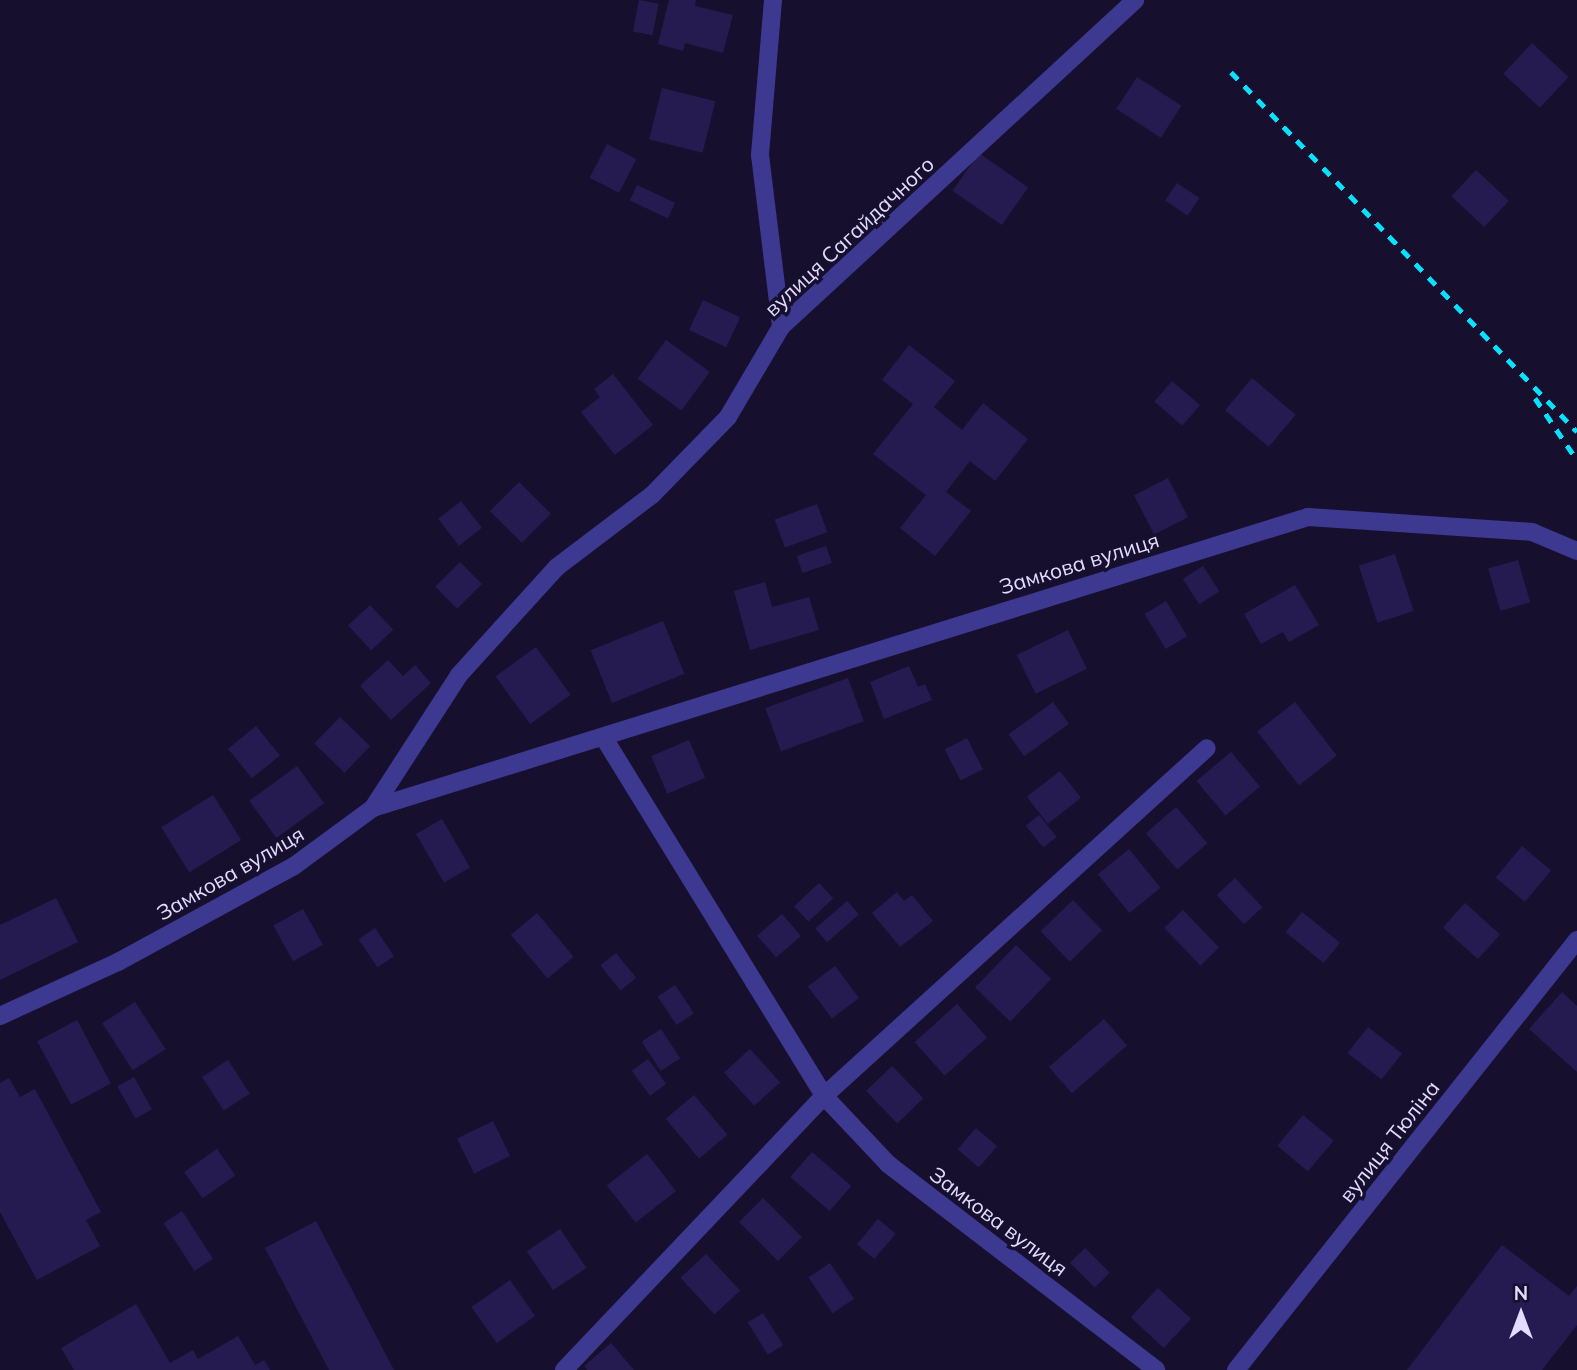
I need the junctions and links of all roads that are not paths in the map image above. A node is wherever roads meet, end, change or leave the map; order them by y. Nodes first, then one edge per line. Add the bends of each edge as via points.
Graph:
1 (773, 0) edge
2 (1135, 0) edge
3 (781, 327) junction
4 (1577, 551) edge
5 (604, 738) junction
6 (1207, 748) dead end
7 (373, 808) junction
8 (1577, 940) edge
9 (0, 1016) edge
10 (824, 1096) junction
11 (564, 1370) edge
12 (1156, 1370) edge
13 (1236, 1370) edge

1 - 3 street via 760,155
2 - 3 street, вулиця Сагайдачного
3 - 7 street, вулиця Сагайдачного via 728,417 652,495 557,567 459,675
4 - 5 street, Замкова вулиця via 1532,532 1308,517
5 - 7 street, Замкова вулиця
5 - 10 street, Замкова вулиця
6 - 10 street
7 - 9 street, Замкова вулиця via 294,866 118,962
8 - 13 street, вулиця Тюліна
10 - 11 street
10 - 12 street, Замкова вулиця via 888,1164

